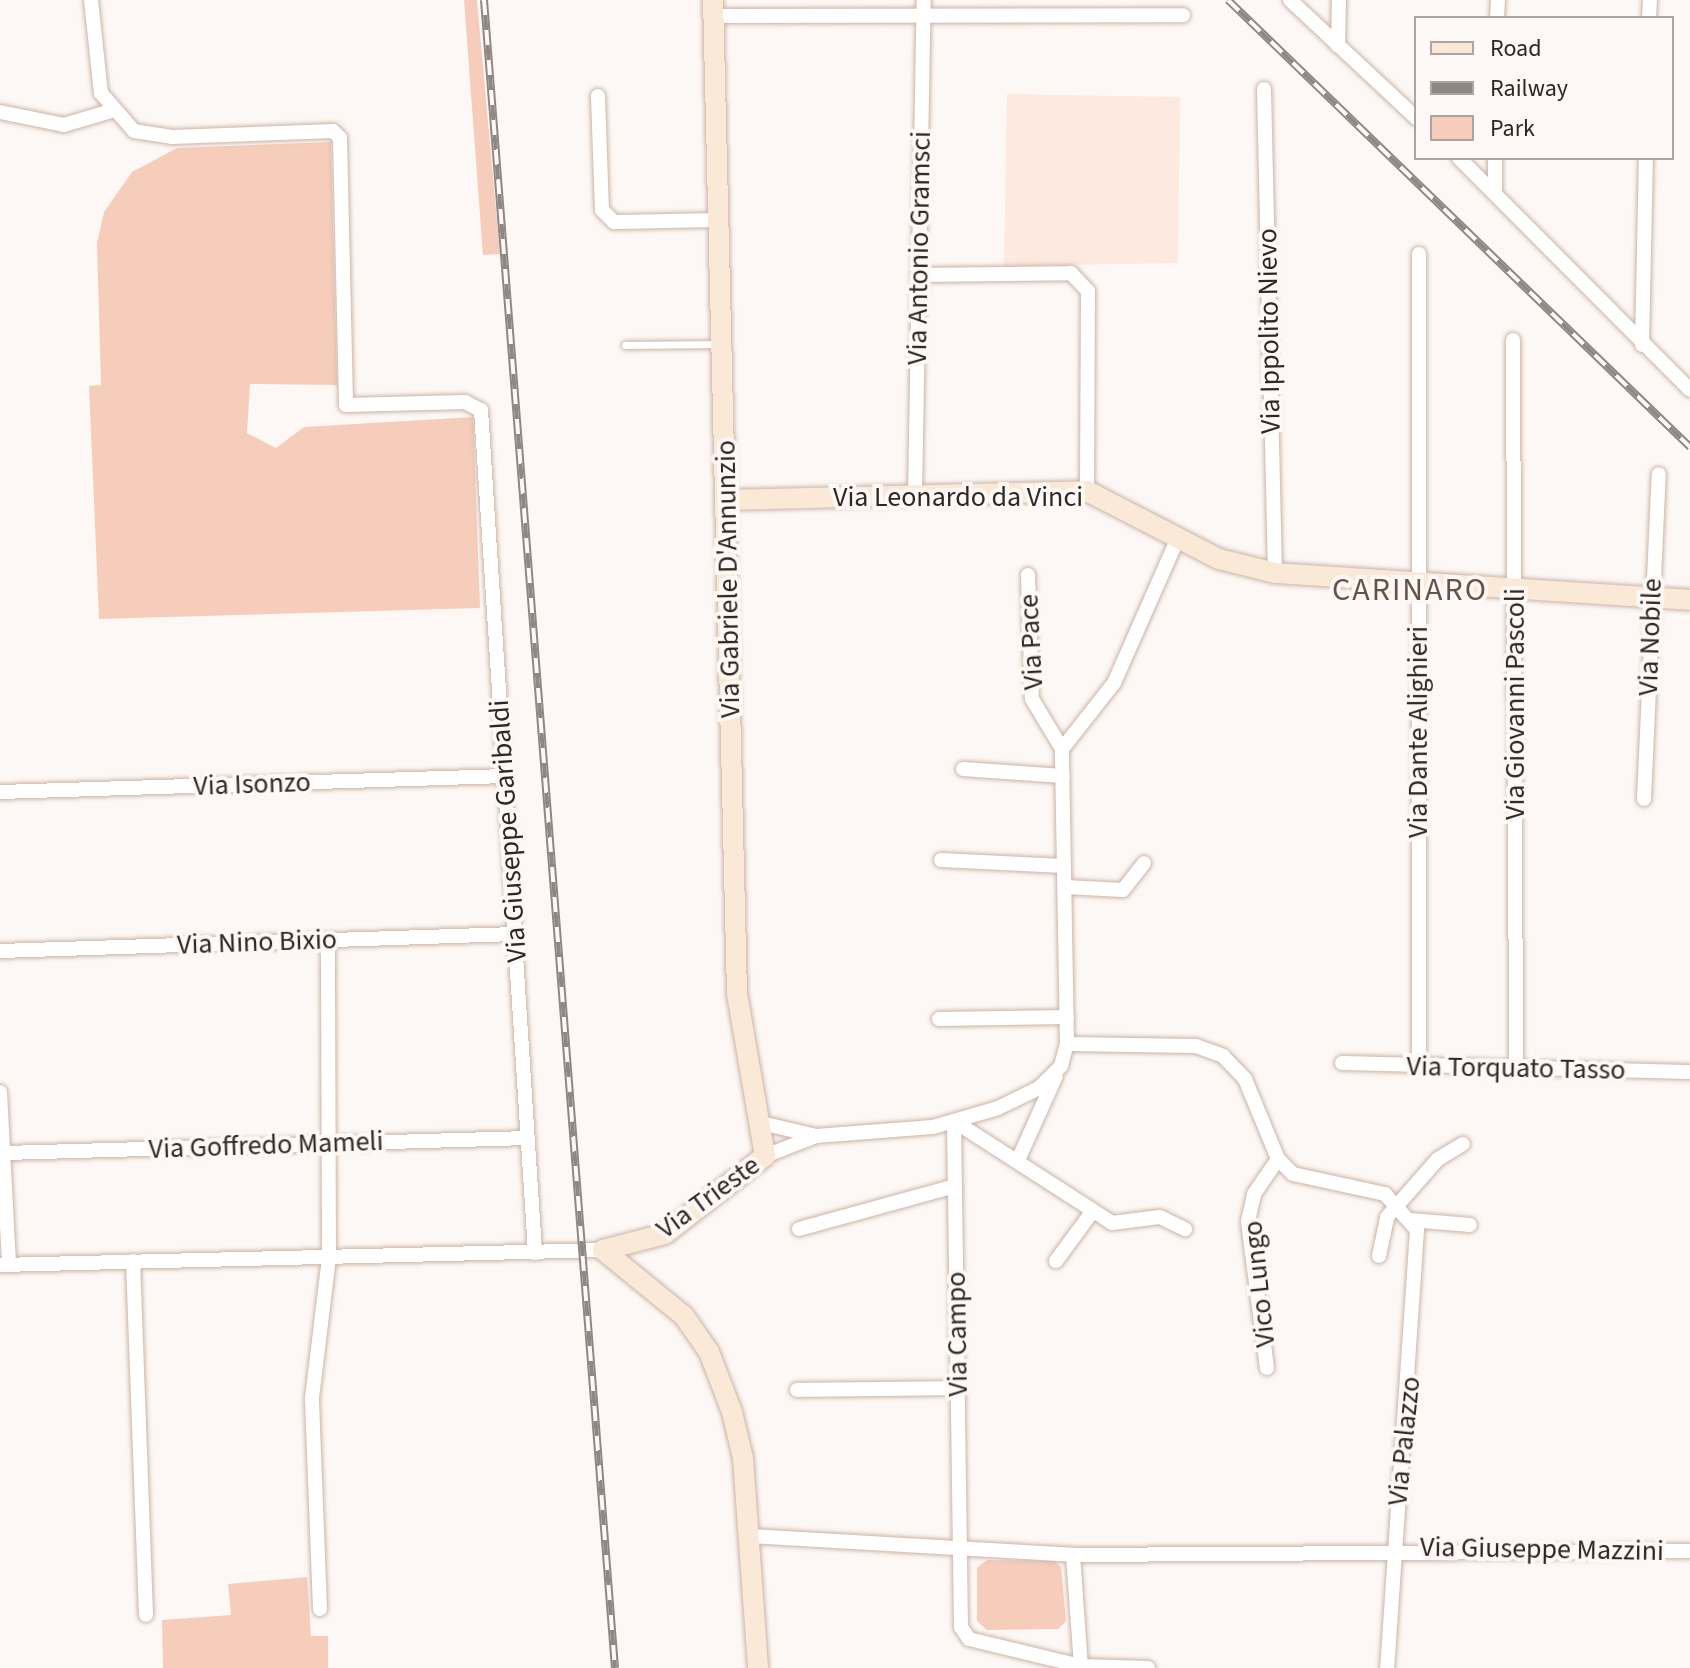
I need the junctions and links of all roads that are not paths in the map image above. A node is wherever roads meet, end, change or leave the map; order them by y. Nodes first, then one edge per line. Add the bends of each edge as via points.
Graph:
1 (91, 0) edge
2 (1290, 0) edge
3 (1339, 0) edge
4 (713, 8) edge
5 (924, 8) edge
6 (1183, 15) dead end
7 (1338, 46) junction
8 (1264, 89) dead end
9 (598, 96) dead end
10 (111, 111) junction
11 (0, 112) edge
12 (1414, 116) edge
13 (1461, 160) edge
14 (1495, 160) edge
15 (1646, 160) edge
16 (1495, 191) junction
17 (719, 220) junction
18 (1419, 254) dead end
19 (918, 275) junction
20 (1513, 340) dead end
21 (722, 344) junction
22 (625, 345) dead end
23 (1642, 345) junction
24 (1690, 390) edge
25 (1659, 474) dead end
26 (1087, 491) junction
27 (915, 495) junction
28 (726, 500) junction
29 (1178, 538) junction
30 (1275, 573) junction
31 (1028, 575) dead end
32 (1417, 585) junction
33 (1515, 590) junction
34 (1651, 597) junction
35 (1690, 600) edge
36 (1062, 749) junction
37 (963, 769) dead end
38 (505, 776) junction
39 (1063, 776) junction
40 (0, 792) edge
41 (1644, 799) dead end
42 (941, 860) dead end
43 (1144, 863) dead end
44 (1064, 866) junction
45 (1065, 887) junction
46 (515, 934) junction
47 (328, 940) junction
48 (0, 951) edge
49 (1067, 1017) junction
50 (939, 1019) dead end
51 (1067, 1044) junction
52 (1342, 1063) dead end
53 (1419, 1065) junction
54 (1061, 1066) junction
55 (1516, 1067) junction
56 (1690, 1072) edge
57 (0, 1092) edge
58 (954, 1121) junction
59 (757, 1122) junction
60 (816, 1136) junction
61 (528, 1138) junction
62 (329, 1144) junction
63 (1463, 1144) dead end
64 (5, 1153) junction
65 (765, 1156) junction
66 (1278, 1159) junction
67 (1018, 1160) junction
68 (955, 1186) junction
69 (1400, 1203) junction
70 (1092, 1212) junction
71 (1410, 1218) junction
72 (1470, 1225) dead end
73 (799, 1229) dead end
74 (1185, 1229) dead end
75 (603, 1250) junction
76 (535, 1253) junction
77 (1379, 1256) dead end
78 (329, 1258) junction
79 (133, 1261) junction
80 (1056, 1261) dead end
81 (5, 1265) edge
82 (1267, 1368) dead end
83 (958, 1388) junction
84 (797, 1390) dead end
85 (748, 1536) junction
86 (960, 1547) junction
87 (1394, 1548) junction
88 (1690, 1551) edge
89 (1073, 1555) junction
90 (320, 1609) dead end
91 (146, 1615) dead end
92 (1081, 1666) edge
93 (758, 1668) edge
94 (1148, 1668) edge
95 (1387, 1668) edge

1 - 10 street via 95,72
2 - 7 street
3 - 7 street
4 - 5 street
4 - 17 street, Via Gabriele D'Annunzio
5 - 6 street
5 - 19 street, Via Antonio Gramsci
7 - 12 street
8 - 30 street, Via Ippolito Nievo
9 - 17 street via 602,210 614,222
10 - 11 street via 64,125
10 - 38 street, Via Giuseppe Garibaldi via 134,131 172,137 333,131 340,138 346,405 465,402 481,410
13 - 16 street
14 - 16 street
15 - 23 street
16 - 23 street
17 - 21 street, Via Gabriele D'Annunzio
18 - 32 street, Via Dante Alighieri
19 - 26 street via 1071,273 1088,291
19 - 27 street, Via Antonio Gramsci
20 - 33 street, Via Giovanni Pascoli
21 - 22 lane
21 - 28 street, Via Gabriele D'Annunzio
23 - 24 street
25 - 34 street, Via Nobile
26 - 27 street, Via Leonardo da Vinci
26 - 29 street, Via Leonardo da Vinci
27 - 28 street, Via Leonardo da Vinci
28 - 59 street, Via Gabriele D'Annunzio via 737,994
29 - 30 street, Via Leonardo da Vinci via 1219,559
29 - 36 street via 1114,683
30 - 32 street, Via Leonardo da Vinci
31 - 36 street, Via Pace via 1032,699
32 - 33 street, Via Leonardo da Vinci
32 - 53 street, Via Dante Alighieri
33 - 34 street, Via Leonardo da Vinci
33 - 55 street, Via Giovanni Pascoli
34 - 35 street, Via Leonardo da Vinci
34 - 41 street, Via Nobile
36 - 39 street
37 - 39 street
38 - 40 street, Via Isonzo
38 - 46 street, Via Giuseppe Garibaldi
39 - 44 street
42 - 44 street
43 - 45 street via 1123,890
44 - 45 street
45 - 49 street
46 - 47 street, Via Nino Bixio
46 - 61 street, Via Giuseppe Garibaldi
47 - 48 street, Via Nino Bixio
47 - 62 street
49 - 50 street
49 - 51 street
51 - 54 street
51 - 66 street via 1196,1046 1223,1056 1245,1079
52 - 53 street, Via Torquato Tasso
53 - 55 street, Via Torquato Tasso
54 - 58 street, Via Trieste via 1039,1088
54 - 67 street
55 - 56 street, Via Torquato Tasso
57 - 64 street
58 - 60 street, Via Trieste
58 - 67 street
58 - 68 street, Via Campo
59 - 60 street
59 - 65 street, Via Gabriele D'Annunzio
60 - 65 street, Via Trieste
61 - 62 street, Via Goffredo Mameli
61 - 76 street, Via Giuseppe Garibaldi
62 - 64 street, Via Goffredo Mameli
62 - 78 street
63 - 69 street via 1438,1159
64 - 81 street
65 - 75 street, Via Trieste via 665,1234
66 - 69 street via 1293,1174
66 - 82 street, Vico Lungo via 1254,1194 1248,1221
67 - 70 street
68 - 73 street
68 - 83 street, Via Campo
69 - 71 street, Via Palazzo
69 - 77 street via 1387,1217
70 - 74 street via 1112,1223 1160,1217
70 - 80 street
71 - 72 street
71 - 87 street, Via Palazzo via 1420,1261
75 - 76 street
75 - 85 street via 684,1316 709,1352 743,1458
76 - 78 street
78 - 79 street
78 - 90 street via 312,1398
79 - 81 street
79 - 91 street
83 - 84 street
83 - 86 street, Via Campo
85 - 86 street, Via Giuseppe Mazzini
85 - 93 street
86 - 89 street, Via Giuseppe Mazzini
86 - 92 street, Via Campo via 961,1627 969,1639
87 - 88 street, Via Giuseppe Mazzini
87 - 89 street, Via Giuseppe Mazzini
87 - 95 street, Via Palazzo
89 - 92 street
92 - 94 street, Via Campo

